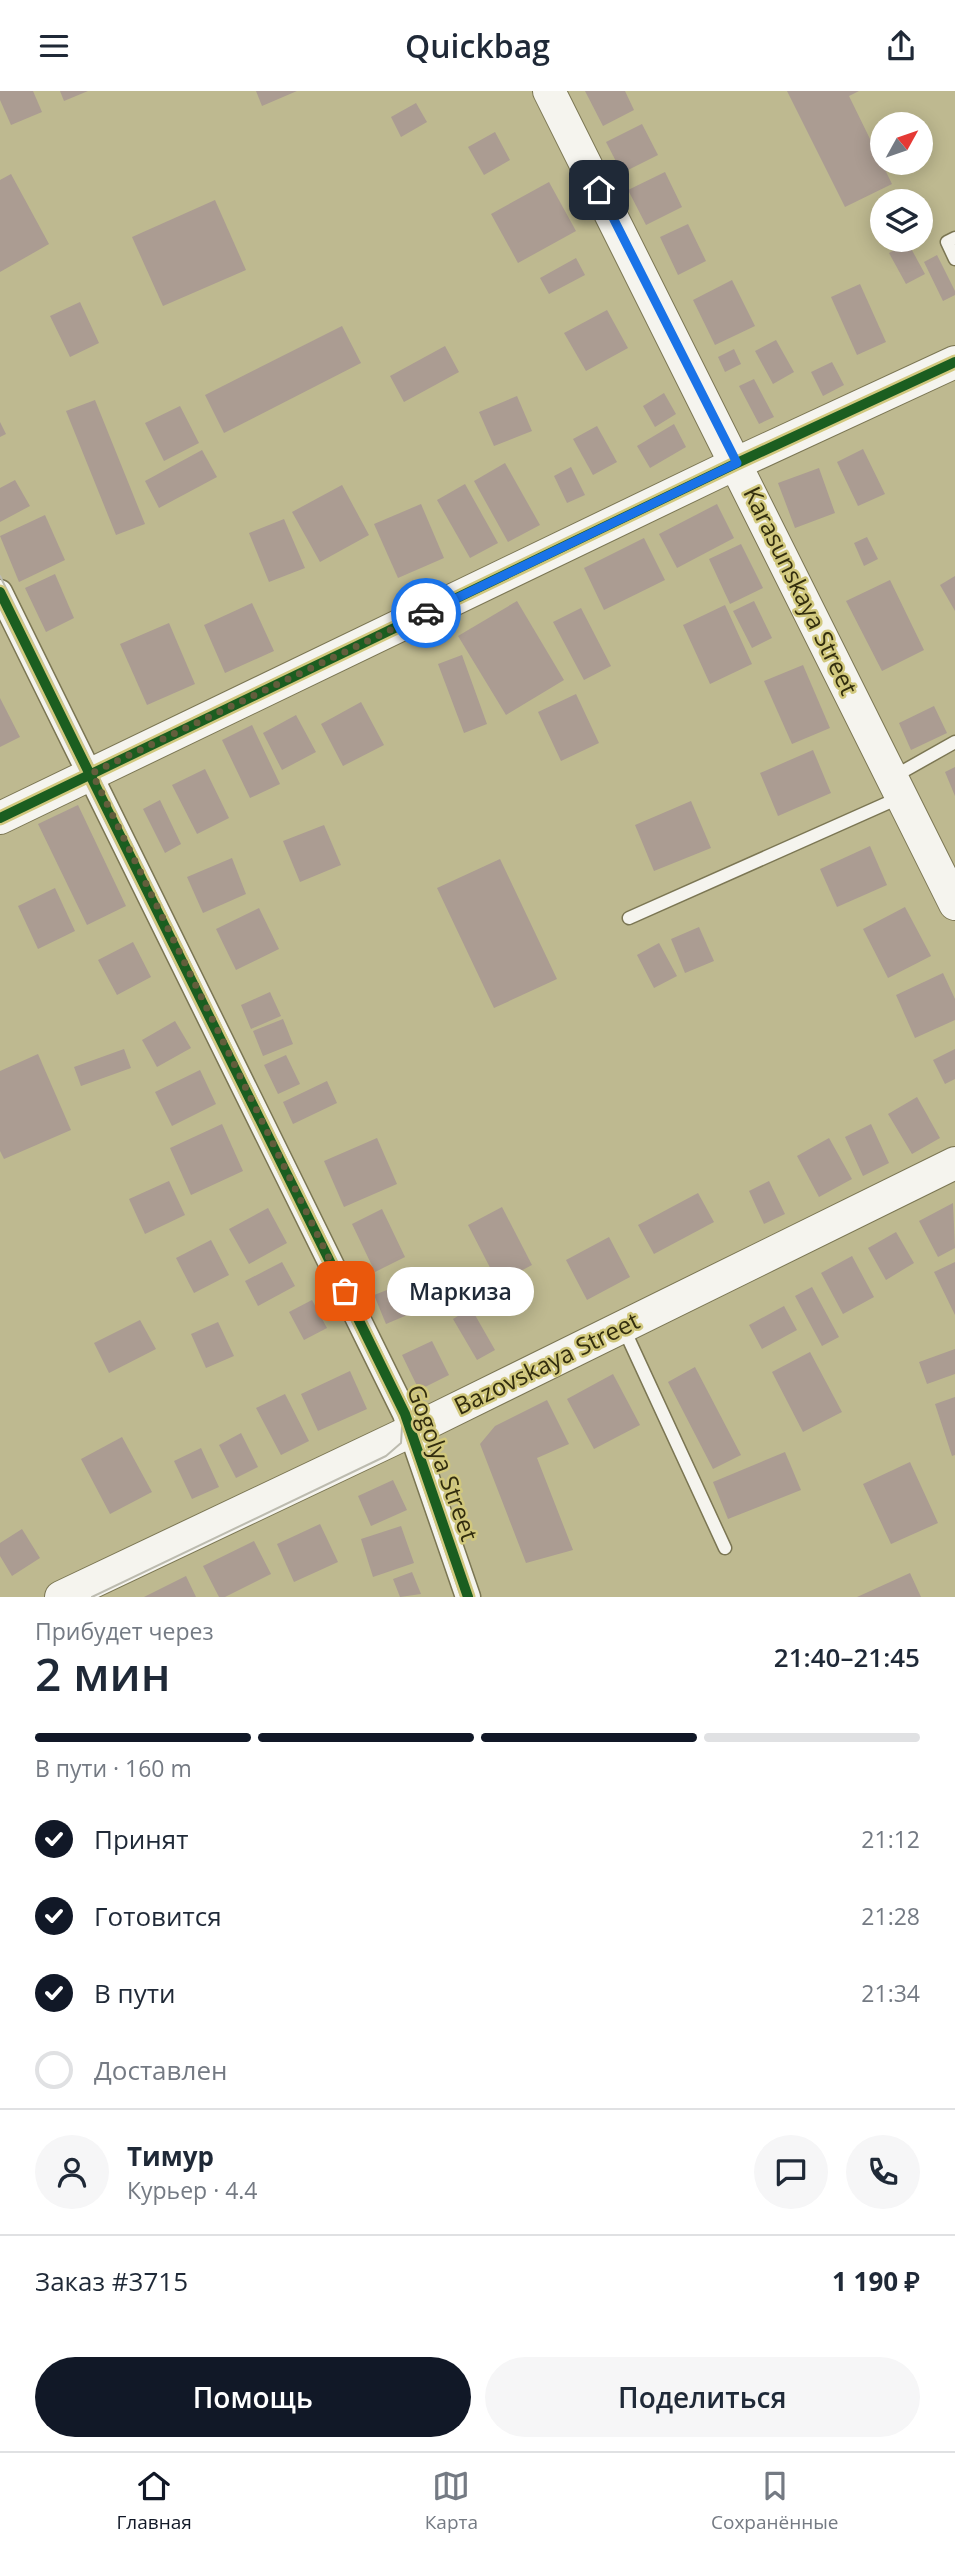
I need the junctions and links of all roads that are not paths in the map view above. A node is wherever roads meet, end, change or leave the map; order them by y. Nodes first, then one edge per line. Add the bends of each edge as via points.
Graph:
1 (549, 91) edge
2 (955, 238) edge
3 (955, 259) edge
4 (955, 362) edge
5 (737, 463) junction
6 (0, 592) edge
7 (955, 742) edge
8 (92, 773) junction
9 (897, 787) junction
10 (0, 818) edge
11 (955, 904) edge
12 (629, 918) dead end
13 (955, 1163) edge
14 (623, 1327) junction
15 (411, 1431) junction
16 (725, 1548) dead end
17 (61, 1597) edge
18 (468, 1597) edge

1 - 5 street, Karasunskaya Street
2 - 3 lane via 947,242
4 - 5 street
5 - 8 street
5 - 9 street, Karasunskaya Street
6 - 8 street, Gogolya Street
7 - 9 lane
8 - 10 street
8 - 15 street, Gogolya Street
9 - 11 street, Karasunskaya Street
9 - 12 lane
13 - 14 street, Bazovskaya Street
14 - 15 street, Bazovskaya Street
14 - 16 lane
15 - 17 street, Bazovskaya Street
15 - 18 street, Gogolya Street

